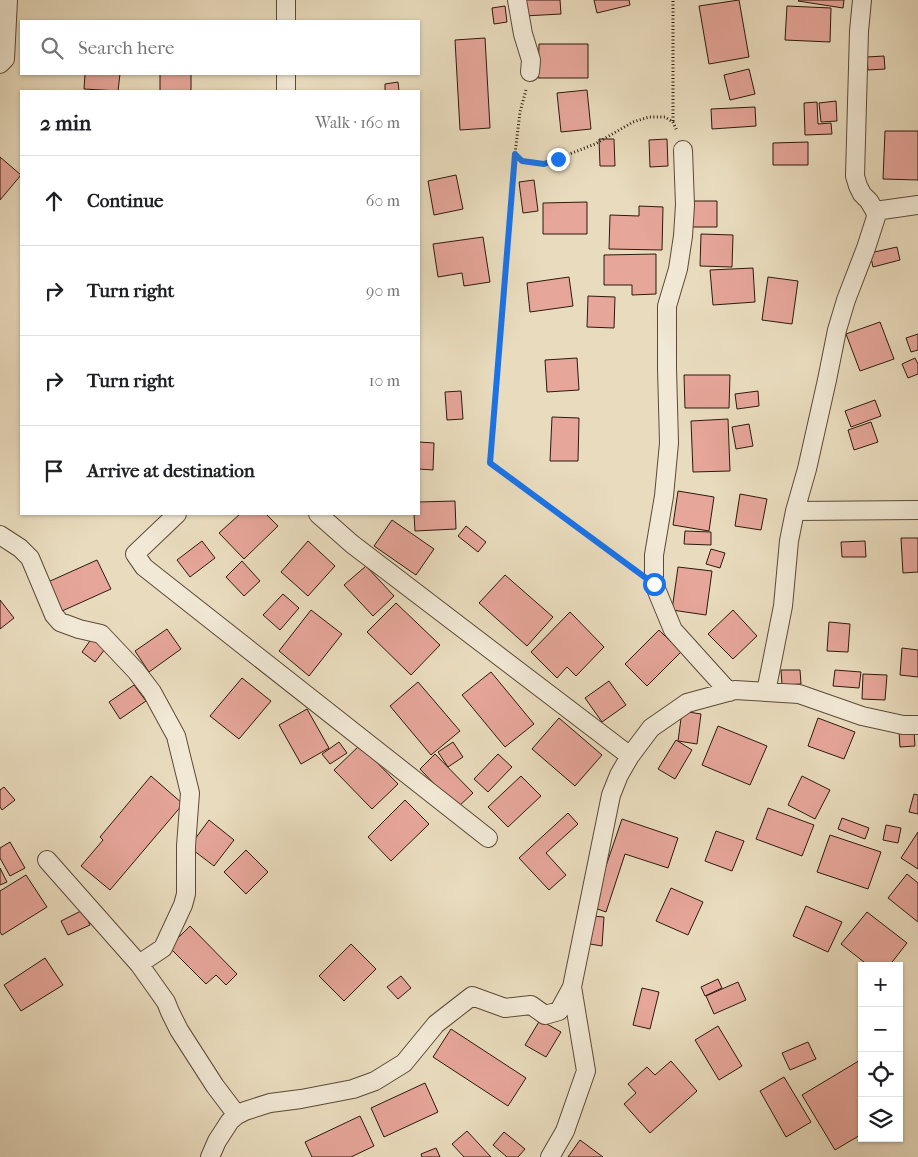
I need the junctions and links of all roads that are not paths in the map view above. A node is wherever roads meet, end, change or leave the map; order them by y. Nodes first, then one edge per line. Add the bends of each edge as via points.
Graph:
1 (8, 0) edge
2 (286, 0) edge
3 (517, 0) edge
4 (862, 0) edge
5 (286, 20) edge
6 (0, 64) edge
7 (530, 72) road end
8 (286, 75) edge
9 (286, 90) edge
10 (682, 150) road end
11 (918, 205) edge
12 (875, 211) junction
13 (918, 510) edge
14 (795, 511) junction
15 (176, 515) edge
16 (319, 515) edge
17 (0, 535) edge
18 (729, 692) junction
19 (766, 692) junction
20 (918, 725) edge
21 (630, 756) junction
22 (488, 838) dead end
23 (47, 860) dead end
24 (139, 964) junction
25 (572, 987) junction
26 (237, 1115) junction
27 (210, 1157) edge
28 (550, 1157) edge

1 - 6 street via 5,59
2 - 5 street
3 - 7 street via 531,60
4 - 12 street via 855,176 862,194
8 - 9 street
10 - 18 street via 685,205 678,269 667,306 669,443 654,555 654,584 673,630
11 - 12 street
12 - 14 street via 876,217 837,330
13 - 14 street
14 - 19 street via 783,606
15 - 22 street via 135,554 144,567
16 - 21 street via 352,544
17 - 24 street via 30,558 60,622 101,634 136,671 152,692 176,736 190,793 186,894 163,948
18 - 19 street
18 - 21 street via 688,703 651,728
19 - 20 street via 799,694 862,716
21 - 25 street via 611,795
23 - 24 street
24 - 26 street
25 - 26 street via 559,1011 545,1015 530,1005 506,1008 472,996 436,1024 404,1063 375,1081 353,1089 270,1103
25 - 28 street via 586,1071 565,1130
26 - 27 street via 217,1141

